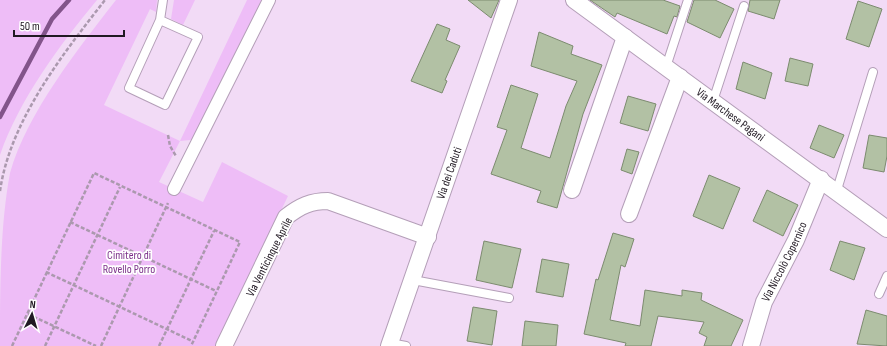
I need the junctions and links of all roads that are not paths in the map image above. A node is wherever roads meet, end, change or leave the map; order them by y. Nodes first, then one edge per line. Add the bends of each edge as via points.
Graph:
1 (163, 0) edge
2 (269, 0) edge
3 (509, 0) edge
4 (574, 0) edge
5 (688, 0) edge
6 (744, 6) dead end
7 (160, 20) junction
8 (625, 37) junction
9 (666, 67) junction
10 (873, 72) dead end
11 (680, 77) junction
12 (713, 101) junction
13 (821, 179) junction
14 (174, 189) dead end
15 (572, 190) dead end
16 (836, 193) junction
17 (630, 214) dead end
18 (887, 229) edge
19 (428, 237) junction
20 (887, 276) edge
21 (413, 280) junction
22 (879, 294) dead end
23 (509, 298) dead end
24 (395, 345) edge
25 (224, 346) edge
26 (751, 346) edge

1 - 7 lane
2 - 14 street
3 - 19 street, Via dei Caduti
4 - 8 street, Via Marchese Pagani
5 - 9 lane
6 - 12 lane
7 - 7 lane via 129,88 165,105 198,37
8 - 9 street, Via Marchese Pagani
8 - 15 street
9 - 11 street, Via Marchese Pagani
10 - 16 lane
11 - 12 street, Via Marchese Pagani
11 - 17 street
12 - 13 street, Via Marchese Pagani
13 - 16 street, Via Marchese Pagani
13 - 26 street, Via Niccolò Copernico via 796,240 764,302
16 - 18 street, Via Marchese Pagani
19 - 21 street, Via dei Caduti
19 - 25 street, Via Venticinque Aprile via 328,201 304,204 286,217
20 - 22 lane
21 - 23 lane
21 - 24 street, Via dei Caduti

